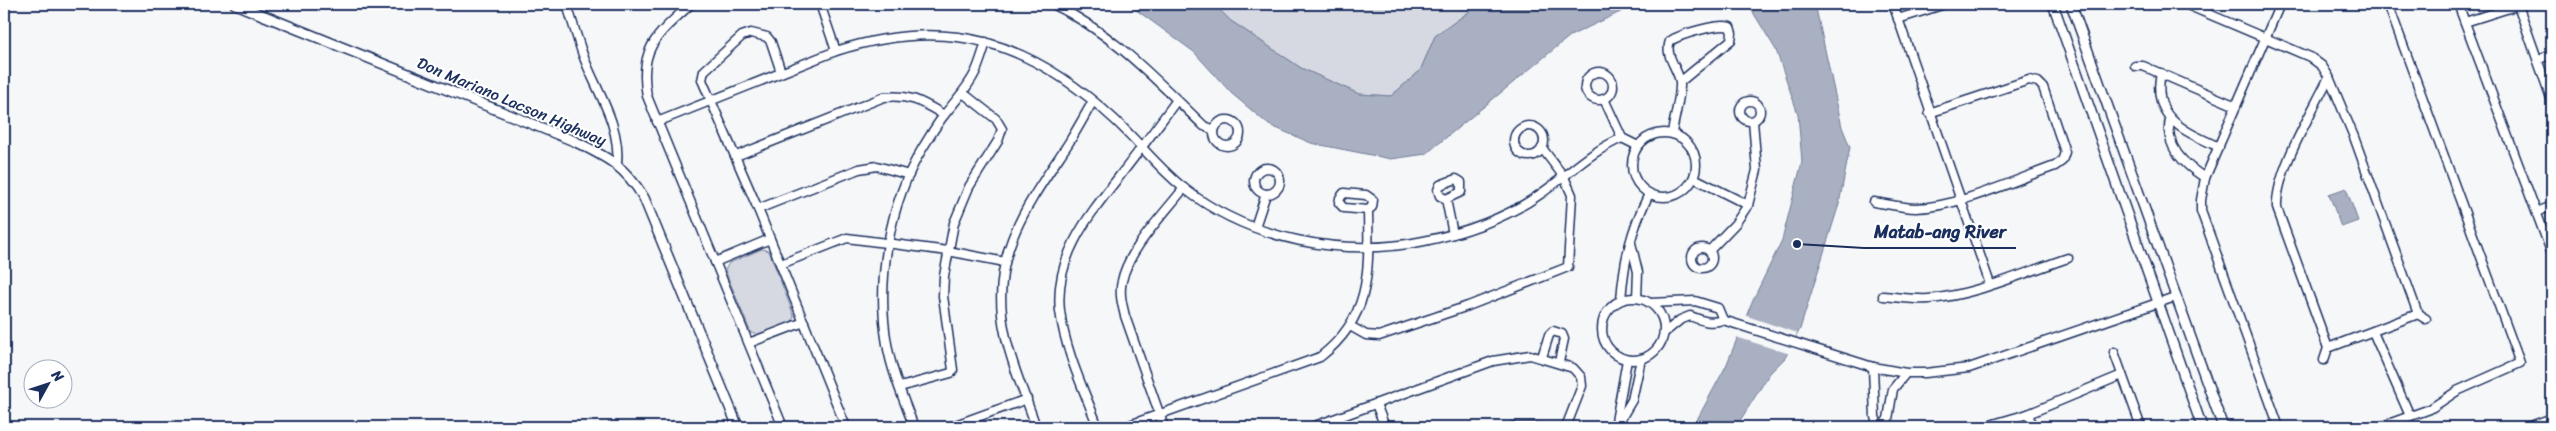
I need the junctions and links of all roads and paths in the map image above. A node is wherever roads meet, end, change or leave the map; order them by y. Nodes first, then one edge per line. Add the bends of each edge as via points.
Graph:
1 (235, 4) edge
2 (566, 4) edge
3 (691, 4) edge
4 (820, 4) edge
5 (1053, 4) edge
6 (1893, 4) edge
7 (1945, 4) edge
8 (2053, 4) edge
9 (2071, 4) edge
10 (2185, 4) edge
11 (2280, 4) edge
12 (2388, 4) edge
13 (2458, 4) edge
14 (2520, 5) edge
15 (2196, 6) edge
16 (1898, 19) junction
17 (2465, 22) junction
18 (2265, 37) junction
19 (986, 42) junction
20 (836, 51) junction
21 (2552, 54) edge
22 (2538, 59) junction
23 (2135, 66) dead end
24 (781, 72) junction
25 (2160, 73) junction
26 (2330, 77) junction
27 (1680, 82) junction
28 (963, 93) junction
29 (1604, 99) dead end
30 (1177, 100) junction
31 (1093, 101) junction
32 (2552, 101) edge
33 (710, 102) junction
34 (2236, 106) junction
35 (1929, 113) junction
36 (944, 115) junction
37 (2170, 120) junction
38 (1752, 121) dead end
39 (657, 122) junction
40 (1214, 130) dead end
41 (1672, 133) junction
42 (1622, 138) junction
43 (1638, 146) junction
44 (2219, 146) junction
45 (1141, 148) junction
46 (1542, 148) dead end
47 (736, 156) junction
48 (617, 164) junction
49 (909, 175) junction
50 (1564, 177) junction
51 (1694, 178) junction
52 (2205, 178) junction
53 (1184, 188) junction
54 (1266, 194) dead end
55 (1650, 194) junction
56 (1446, 199) dead end
57 (1960, 199) junction
58 (1874, 202) dead end
59 (1748, 205) junction
60 (2552, 206) edge
61 (758, 210) junction
62 (1368, 210) dead end
63 (2537, 212) junction
64 (1255, 227) junction
65 (1453, 234) junction
66 (770, 239) junction
67 (890, 244) junction
68 (1631, 244) junction
69 (1368, 246) junction
70 (948, 251) junction
71 (1709, 251) dead end
72 (2552, 254) edge
73 (2068, 258) dead end
74 (715, 262) junction
75 (1004, 262) junction
76 (781, 264) junction
77 (1990, 284) junction
78 (1883, 296) dead end
79 (2175, 297) junction
80 (1637, 298) junction
81 (1621, 300) junction
82 (1650, 303) junction
83 (2157, 303) junction
84 (2418, 314) junction
85 (2426, 318) dead end
86 (1723, 320) junction
87 (804, 322) junction
88 (1350, 326) junction
89 (2373, 332) junction
90 (1664, 333) junction
91 (748, 343) junction
92 (2328, 348) junction
93 (2114, 352) dead end
94 (1542, 357) junction
95 (1641, 359) junction
96 (1627, 360) junction
97 (2324, 360) dead end
98 (1559, 362) junction
99 (1873, 367) junction
100 (1906, 373) junction
101 (2122, 375) junction
102 (900, 387) junction
103 (1027, 399) junction
104 (1376, 404) junction
105 (2028, 414) junction
106 (1160, 415) junction
107 (2410, 416) junction
108 (2552, 418) edge
109 (2398, 424) edge
110 (738, 427) edge
111 (783, 427) edge
112 (846, 427) edge
113 (914, 427) edge
114 (950, 427) edge
115 (1036, 427) edge
116 (1098, 427) edge
117 (1124, 427) edge
118 (1164, 427) edge
119 (1312, 427) edge
120 (1385, 427) edge
121 (1512, 427) edge
122 (1536, 427) edge
123 (1566, 427) edge
124 (1615, 427) edge
125 (1880, 427) edge
126 (1983, 427) edge
127 (2033, 427) edge
128 (2141, 427) edge
129 (2202, 427) edge
130 (2223, 427) edge
131 (2279, 427) edge
132 (2380, 427) edge
133 (2530, 427) edge

1 - 48 street, Don Mariano Lacson Highway via 574,141
2 - 48 street via 583,56 616,133
3 - 39 street via 662,31 644,65 647,96
4 - 20 street
5 - 30 street via 1105,35 1155,76
6 - 16 street
7 - 16 street
8 - 83 street
9 - 79 street
10 - 15 street
11 - 18 street
12 - 107 street via 2520,363
13 - 17 street
14 - 17 street
14 - 22 street
15 - 18 street
16 - 35 street
17 - 63 street
18 - 26 street via 2310,56
18 - 34 street
19 - 20 street via 958,35 925,34 873,40
19 - 28 street via 977,70
19 - 31 street via 1048,68
20 - 24 street
21 - 22 street
22 - 32 street
23 - 25 street
24 - 33 street
24 - 33 street via 767,37 751,33 742,36 704,71 702,80
25 - 34 street
25 - 37 street via 2158,85
26 - 84 street
26 - 92 street via 2296,143 2276,196 2277,208
27 - 27 street via 1731,40 1730,27 1705,29 1670,41 1672,64
27 - 41 street
28 - 36 street
28 - 70 street via 996,119 1002,129 969,187 954,224
29 - 42 street
30 - 40 street via 1204,126
30 - 45 street
31 - 45 street
31 - 75 street via 1070,142 1026,206
33 - 39 street
33 - 47 street
34 - 44 street
35 - 57 street
35 - 57 street via 2029,80 2043,87 2065,152 2062,161
36 - 47 street via 919,100 901,95 884,98
36 - 49 street
37 - 44 street via 2183,130
37 - 52 street via 2168,127 2176,154 2184,164
38 - 59 street via 1756,170
39 - 74 street
41 - 43 street via 1653,134
41 - 51 street via 1691,146 1696,156
42 - 43 street
42 - 50 street via 1598,149
43 - 55 street via 1633,156 1633,172 1641,187
44 - 52 street
45 - 53 street
45 - 116 street via 1082,227 1065,261 1060,290 1060,312 1066,338
46 - 50 street
47 - 61 street
48 - 110 street, Don Mariano Lacson Highway via 644,198
49 - 61 street via 877,166 859,169
49 - 67 street via 893,222
50 - 65 street via 1514,210
50 - 88 street via 1570,186 1573,206 1566,270 1379,336 1366,335
51 - 55 street via 1680,194 1670,197
51 - 59 street
52 - 131 street via 2201,211
53 - 64 street via 1212,207
53 - 106 street via 1134,253 1121,282 1120,298 1125,316
54 - 64 street
55 - 68 street via 1636,220
56 - 65 street
57 - 58 street via 1914,208
57 - 77 street
59 - 71 street
60 - 63 street
61 - 66 street
62 - 69 street
63 - 72 street
64 - 69 street via 1314,243
65 - 69 street via 1424,242
66 - 74 street
66 - 76 street
67 - 70 street
67 - 76 street via 848,238
67 - 102 street via 884,300 885,326 891,362
68 - 80 street via 1638,272
68 - 81 street via 1625,256
69 - 88 street via 1366,288
70 - 75 street
70 - 102 street via 943,296 953,370
73 - 77 street
74 - 91 street
75 - 103 street via 1004,332
76 - 87 street
77 - 78 street via 1964,293 1926,299
79 - 83 street
79 - 130 street
80 - 81 street
80 - 82 street
81 - 96 street via 1606,312 1601,332 1609,350
82 - 86 street via 1695,300 1718,308
82 - 90 street via 1662,316
83 - 100 street via 1969,368 1941,373
83 - 129 street
84 - 85 street
84 - 89 street
86 - 90 street via 1713,323 1690,316
86 - 99 street
87 - 91 street
87 - 112 street
88 - 106 street via 1335,346 1320,358
89 - 92 street
89 - 107 street
90 - 95 street via 1660,345
91 - 111 street
92 - 97 street
93 - 101 street
94 - 98 street
94 - 98 street via 1553,331 1562,334 1564,339
94 - 104 street via 1530,355 1493,362
95 - 96 street
95 - 124 street via 1632,400
96 - 124 street
98 - 123 street via 1574,368 1581,377 1582,386
99 - 100 street
99 - 125 street via 1876,417
100 - 125 street via 1893,389 1888,419
101 - 105 street
101 - 128 street
102 - 113 street
103 - 114 street
103 - 115 street
104 - 119 street
104 - 120 street
105 - 126 street
105 - 127 street
106 - 117 street
106 - 118 street
107 - 109 street
108 - 133 street
109 - 132 street
121 - 122 street

